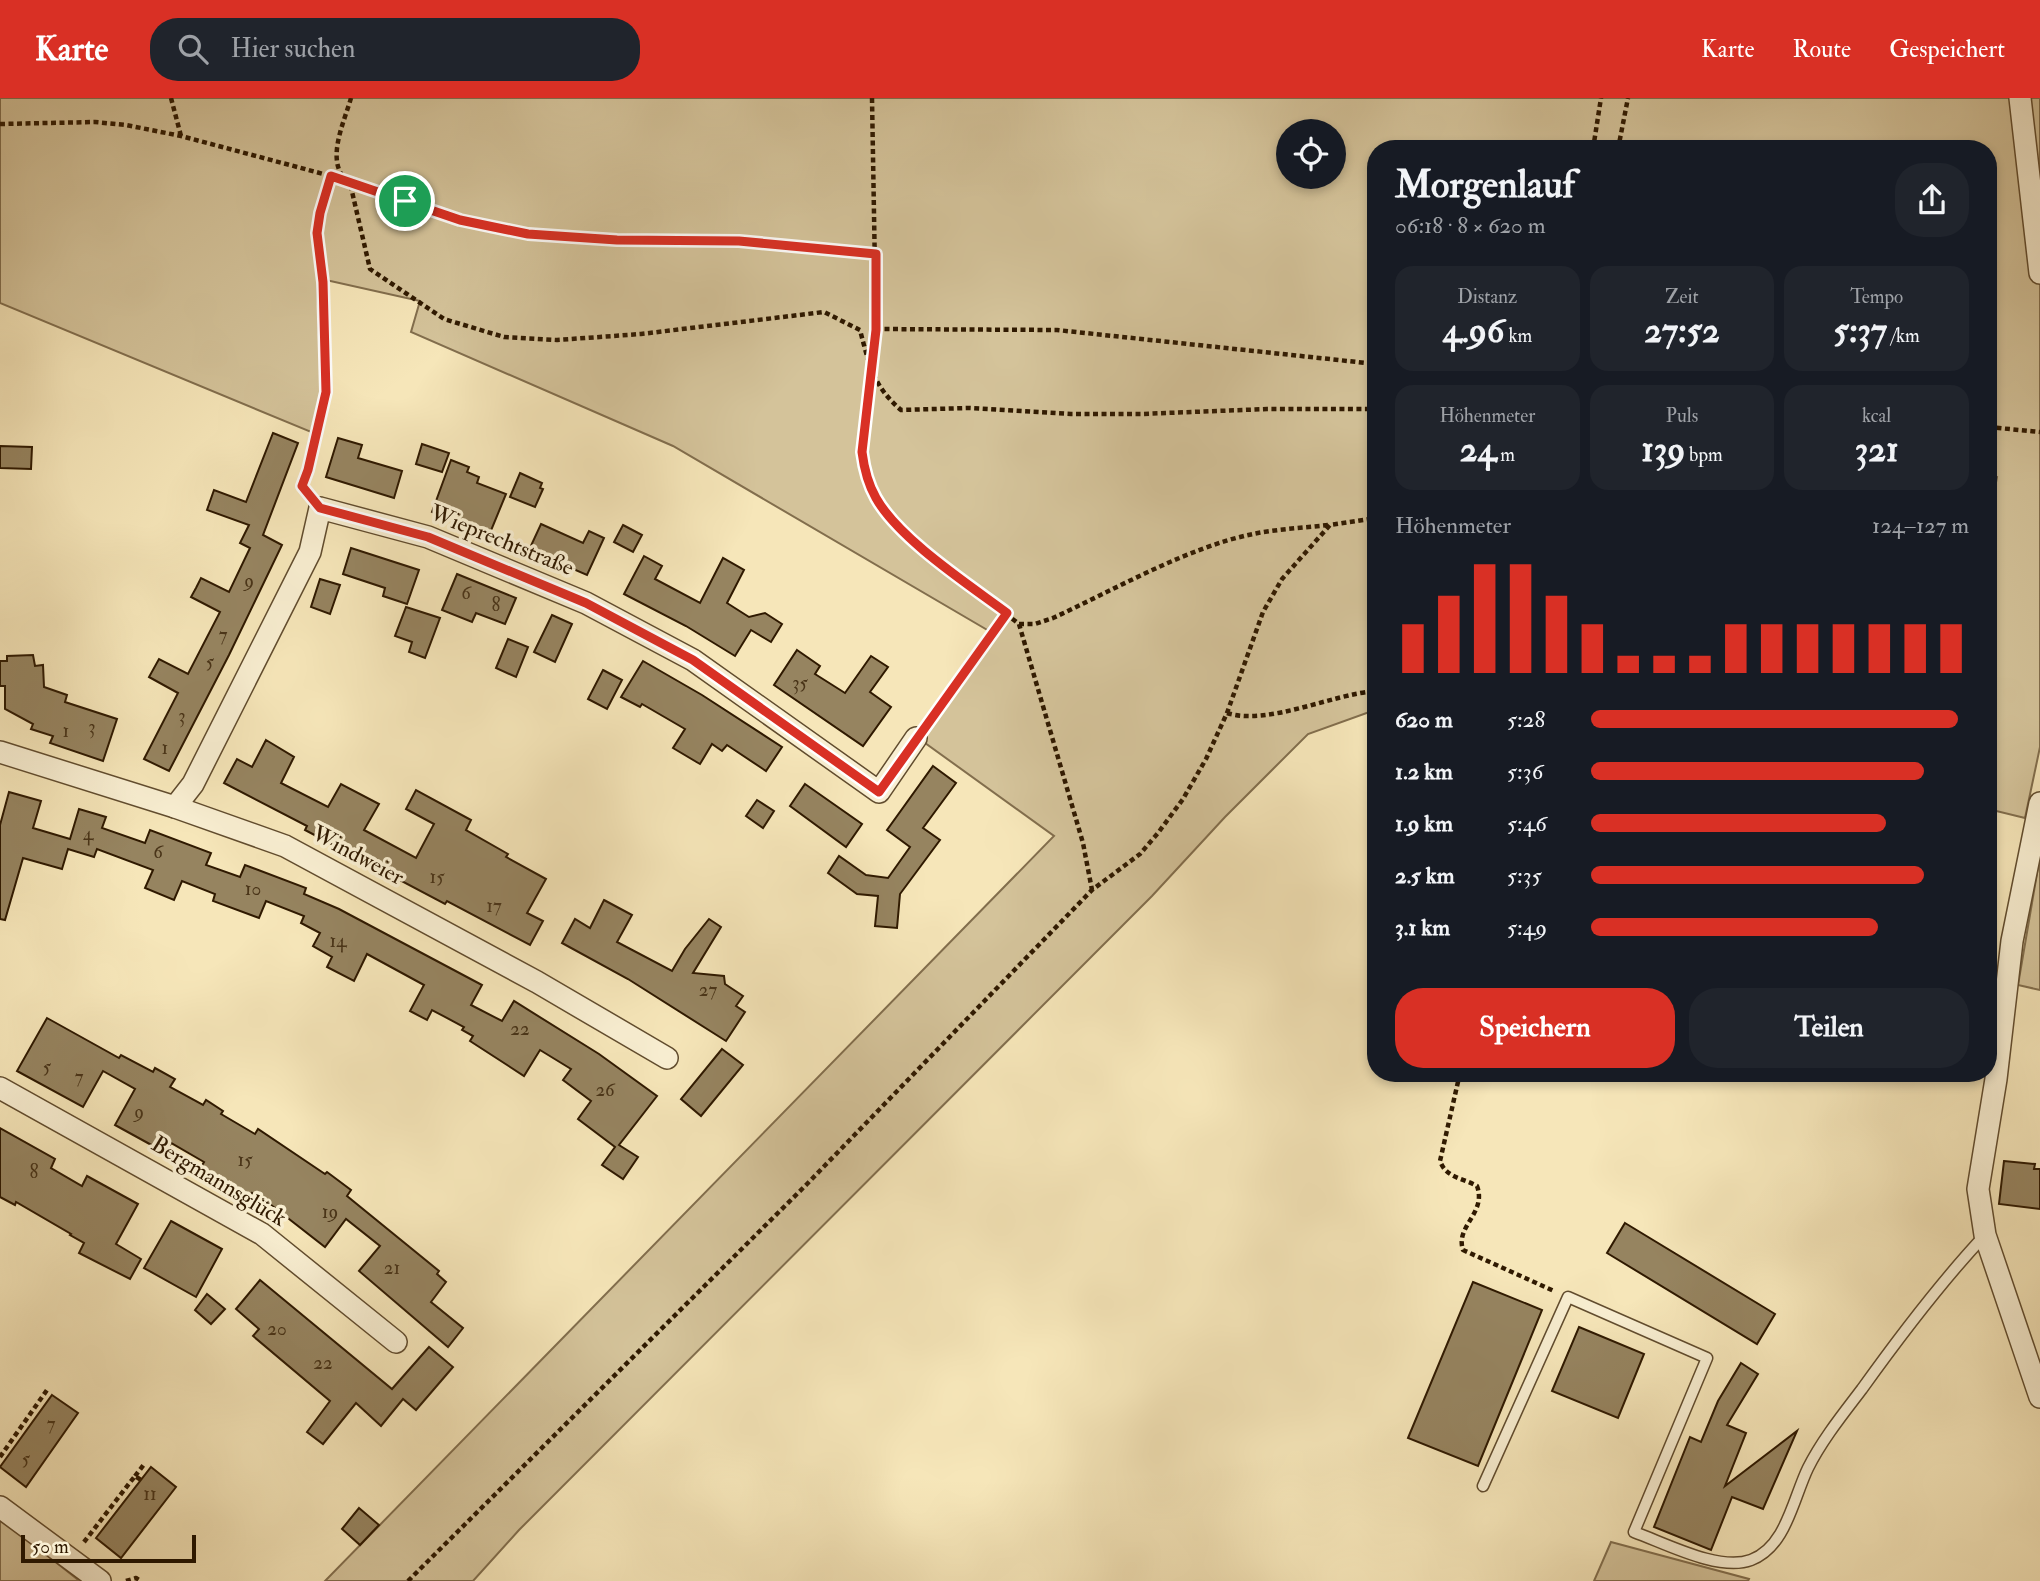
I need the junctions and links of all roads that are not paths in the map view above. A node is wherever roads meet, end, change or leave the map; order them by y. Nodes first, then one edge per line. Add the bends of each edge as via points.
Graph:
1 (2020, 98) edge
2 (2040, 273) edge
3 (916, 738) road end
4 (0, 752) edge
5 (2040, 803) edge
6 (175, 807) junction
7 (667, 1058) dead end
8 (1997, 1070) edge
9 (1996, 1082) edge
10 (0, 1088) edge
11 (1985, 1236) junction
12 (396, 1342) dead end
13 (2040, 1397) edge
14 (1483, 1486) dead end
15 (0, 1507) edge
16 (100, 1581) edge

1 - 2 street
3 - 6 street, Wieprechtstraße via 879,792 693,660 586,603 428,537 320,508 310,552 193,784
4 - 6 street, Windweier
5 - 8 street via 2012,941
6 - 7 street, Windweier via 285,846
9 - 11 street via 1978,1189
10 - 12 street, Bergmannsglück via 262,1234
11 - 13 street
11 - 14 lane via 1829,1433 1775,1544 1751,1560 1721,1563 1634,1532 1707,1357 1568,1297
15 - 16 street

